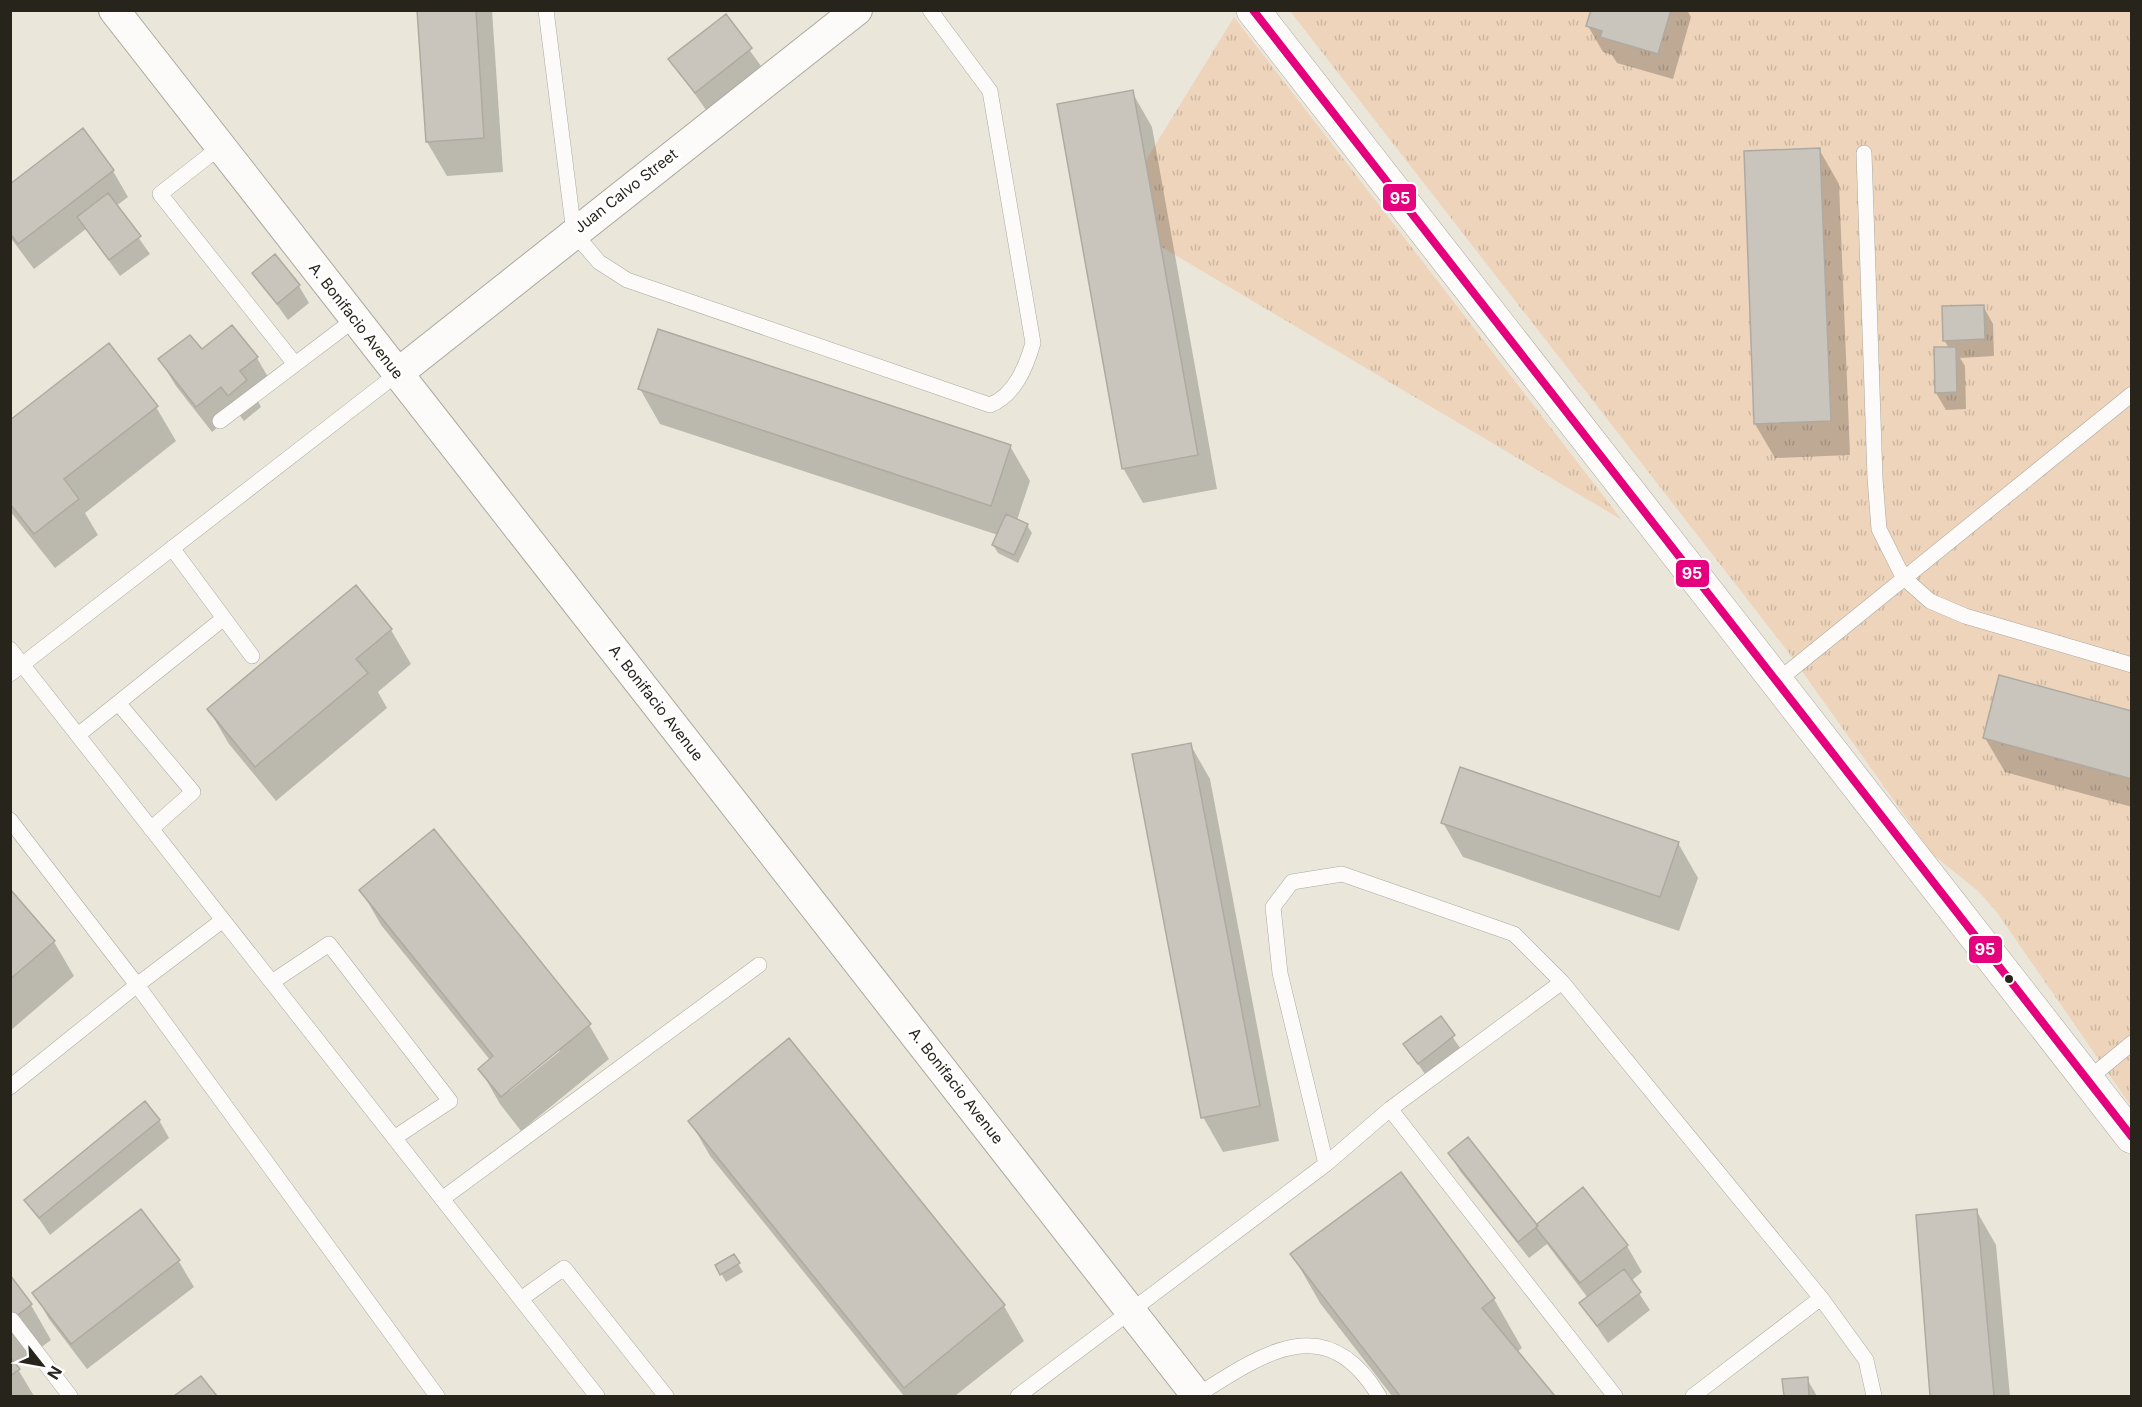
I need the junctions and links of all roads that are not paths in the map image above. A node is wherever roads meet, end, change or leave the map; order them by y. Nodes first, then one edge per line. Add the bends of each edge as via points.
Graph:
1 (114, 10) edge
2 (546, 10) edge
3 (857, 10) edge
4 (930, 10) edge
5 (1253, 10) edge
6 (220, 147) junction
7 (1864, 153) dead end
8 (574, 233) junction
9 (354, 319) junction
10 (295, 364) junction
11 (397, 374) junction
12 (2132, 394) edge
13 (220, 421) dead end
14 (172, 549) junction
15 (1903, 577) junction
16 (224, 618) junction
17 (10, 649) edge
18 (252, 656) dead end
19 (2132, 665) edge
20 (16, 669) edge
21 (1776, 682) junction
22 (119, 704) junction
23 (78, 735) junction
24 (10, 820) edge
25 (152, 829) junction
26 (223, 920) junction
27 (759, 965) dead end
28 (272, 982) junction
29 (1562, 982) junction
30 (136, 985) junction
31 (2132, 1043) edge
32 (2087, 1080) junction
33 (10, 1087) edge
34 (1390, 1109) junction
35 (2132, 1137) edge
36 (394, 1138) junction
37 (1326, 1164) junction
38 (442, 1199) junction
39 (1821, 1298) junction
40 (521, 1299) junction
41 (1132, 1310) junction
42 (12, 1320) edge
43 (70, 1396) edge
44 (437, 1396) edge
45 (597, 1396) edge
46 (666, 1396) edge
47 (1018, 1396) edge
48 (1197, 1396) edge
49 (1379, 1396) edge
50 (1615, 1396) edge
51 (1693, 1396) edge
52 (1874, 1396) edge

1 - 6 street, A. Bonifacio Avenue
2 - 8 lane
3 - 8 street, Juan Calvo Street
4 - 8 lane via 990,91 1000,145 1033,343 1026,366 1000,401 990,405 627,280 599,262
5 - 21 main road
6 - 9 street, A. Bonifacio Avenue
6 - 10 lane via 160,194
7 - 15 lane via 1879,529
8 - 11 street, Juan Calvo Street
9 - 10 lane
9 - 11 street, A. Bonifacio Avenue
10 - 13 lane
11 - 14 lane
11 - 41 street, A. Bonifacio Avenue
12 - 15 lane
14 - 16 lane
14 - 20 lane
15 - 19 lane via 1930,601 1965,616
15 - 21 lane
16 - 18 lane
16 - 22 lane
17 - 20 lane
20 - 23 lane
21 - 32 main road
22 - 23 lane
22 - 25 lane via 193,792
23 - 25 lane
24 - 30 lane
25 - 26 lane
26 - 28 lane
26 - 30 lane
27 - 38 lane
28 - 36 lane
28 - 36 lane via 329,944 450,1101
29 - 34 lane
29 - 37 lane via 1514,934 1342,874 1293,882 1273,907 1280,973
29 - 39 lane
30 - 33 lane
30 - 44 lane
31 - 32 lane
32 - 35 main road
34 - 37 lane
34 - 50 lane
36 - 38 lane
37 - 41 lane
38 - 40 lane
39 - 51 lane
39 - 52 lane via 1866,1360
40 - 45 lane
40 - 46 lane via 564,1268
41 - 47 lane
41 - 48 street, A. Bonifacio Avenue
42 - 43 lane
48 - 49 lane via 1246,1364 1300,1345 1326,1347 1354,1364

